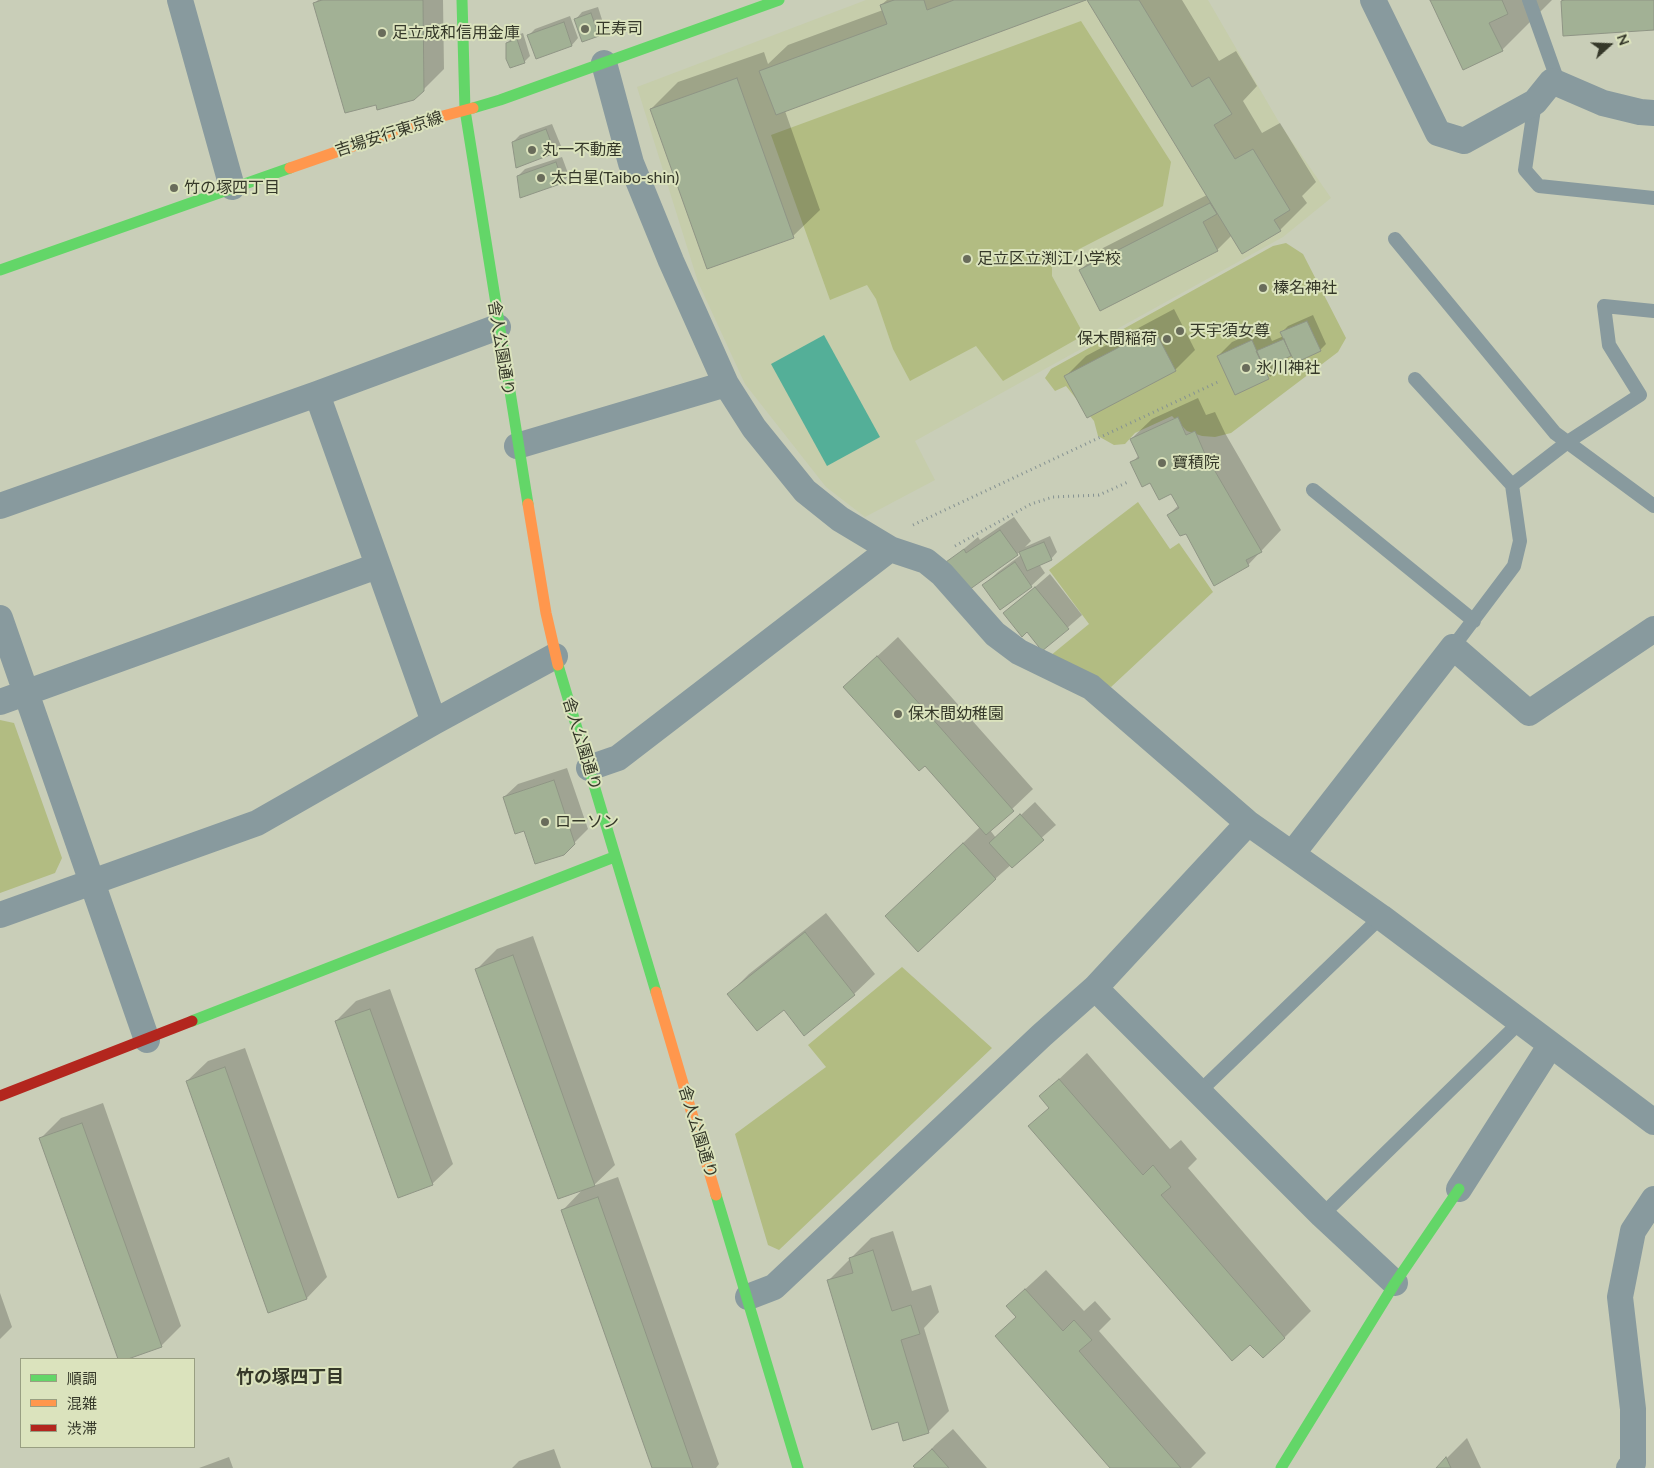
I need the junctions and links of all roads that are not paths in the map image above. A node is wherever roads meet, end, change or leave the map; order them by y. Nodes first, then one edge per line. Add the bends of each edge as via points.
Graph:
1 (180, 0) edge
2 (462, 0) edge
3 (1373, 0) edge
4 (1529, 0) edge
5 (763, 3) edge
6 (604, 63) junction
7 (1552, 82) junction
8 (1536, 102) junction
9 (465, 110) junction
10 (1654, 113) edge
11 (232, 187) junction
12 (1654, 198) edge
13 (1395, 238) dead end
14 (0, 270) edge
15 (1654, 311) edge
16 (498, 327) junction
17 (1415, 379) dead end
18 (726, 384) junction
19 (317, 394) junction
20 (1569, 441) junction
21 (517, 446) junction
22 (1512, 484) junction
23 (1313, 490) dead end
24 (0, 506) edge
25 (1654, 506) edge
26 (883, 545) junction
27 (377, 566) junction
28 (0, 618) edge
29 (1474, 621) junction
30 (1654, 629) edge
31 (1453, 647) junction
32 (555, 656) junction
33 (26, 693) junction
34 (0, 702) edge
35 (434, 722) junction
36 (589, 768) junction
37 (1248, 823) junction
38 (1292, 854) junction
39 (614, 857) junction
40 (92, 881) junction
41 (0, 915) edge
42 (1381, 917) junction
43 (1095, 988) junction
44 (1519, 1023) junction
45 (147, 1040) junction
46 (1550, 1046) junction
47 (1198, 1093) junction
48 (0, 1096) edge
49 (1654, 1122) edge
50 (1459, 1189) joint
51 (1654, 1199) edge
52 (1322, 1215) junction
53 (1395, 1284) junction
54 (748, 1297) junction
55 (798, 1468) edge
56 (1281, 1468) edge
57 (1629, 1468) edge

1 - 11 street
2 - 9 street, 舎人公園通り
3 - 8 street via 1438,133 1464,141
4 - 7 lane via 1555,73
5 - 6 street, 吉場安行東京線
6 - 9 street, 吉場安行東京線
6 - 18 street via 631,162
7 - 8 street
7 - 10 street via 1603,103
8 - 12 lane via 1526,170 1539,186
9 - 11 street, 吉場安行東京線
9 - 16 street, 舎人公園通り
11 - 14 street, 吉場安行東京線
13 - 20 lane via 1555,433
15 - 20 lane via 1604,306 1609,345 1640,395
16 - 19 street
16 - 21 street, 舎人公園通り
17 - 22 lane
18 - 21 street
18 - 26 street via 754,428 805,491 840,520
19 - 24 street
19 - 27 street
20 - 22 lane
20 - 25 lane
21 - 32 street, 舎人公園通り
22 - 29 lane via 1520,541 1514,566
23 - 29 lane
26 - 36 street via 618,758
26 - 37 street via 926,562 942,574 995,634 1019,652 1091,687
27 - 33 street
27 - 35 street
28 - 33 street
29 - 31 lane
30 - 31 street via 1529,713
31 - 38 street
32 - 35 street
32 - 36 street, 舎人公園通り
33 - 34 street
33 - 40 street
35 - 40 street via 257,823
36 - 39 street, 舎人公園通り
37 - 38 street
37 - 43 street
38 - 42 street
39 - 45 street
39 - 54 street, 舎人公園通り
40 - 41 street
40 - 45 street
42 - 44 street
42 - 47 lane
43 - 47 street
43 - 54 street via 774,1287
44 - 46 street
44 - 52 lane
45 - 48 street
46 - 49 street
46 - 50 street
47 - 52 street
50 - 53 street
51 - 57 street via 1633,1231 1620,1297 1633,1409 1633,1463
52 - 53 street
53 - 56 street
54 - 55 street, 舎人公園通り

